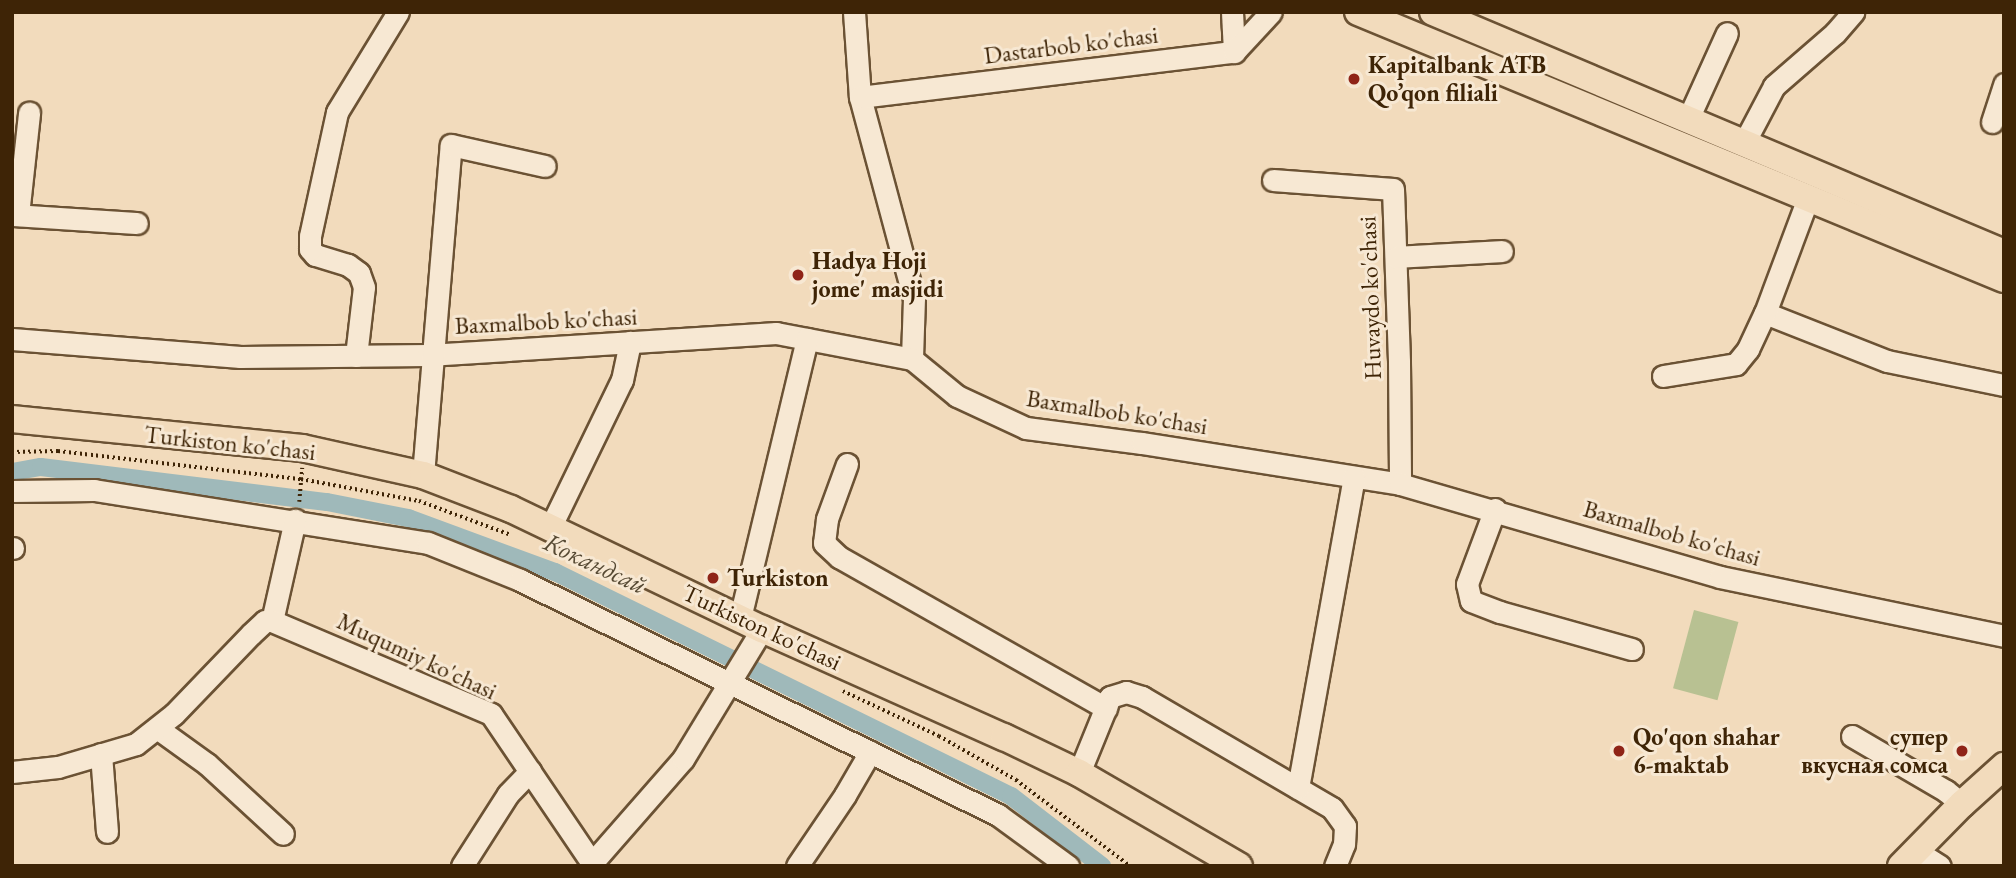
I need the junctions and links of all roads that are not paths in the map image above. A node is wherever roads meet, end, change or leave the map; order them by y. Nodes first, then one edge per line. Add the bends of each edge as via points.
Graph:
1 (398, 12) edge
2 (854, 12) edge
3 (1232, 12) edge
4 (1271, 12) edge
5 (1358, 12) edge
6 (1433, 12) edge
7 (1853, 12) edge
8 (1727, 33) dead end
9 (1234, 52) junction
10 (2004, 84) edge
11 (860, 97) junction
12 (29, 113) dead end
13 (1688, 119) junction
14 (1992, 122) dead end
15 (1744, 143) junction
16 (545, 166) dead end
17 (1273, 180) dead end
18 (1808, 198) junction
19 (15, 215) edge
20 (136, 223) dead end
21 (1502, 251) dead end
22 (2004, 253) edge
23 (1396, 257) junction
24 (2004, 279) edge
25 (1765, 313) junction
26 (12, 339) edge
27 (807, 339) junction
28 (630, 342) junction
29 (435, 354) junction
30 (356, 356) junction
31 (912, 359) junction
32 (1662, 376) dead end
33 (2004, 385) edge
34 (12, 419) edge
35 (847, 464) dead end
36 (423, 475) junction
37 (1354, 477) junction
38 (1400, 484) junction
39 (12, 491) edge
40 (1495, 509) junction
41 (297, 516) junction
42 (550, 528) junction
43 (272, 621) junction
44 (750, 632) junction
45 (2004, 636) edge
46 (1632, 649) dead end
47 (730, 683) junction
48 (1106, 708) junction
49 (157, 727) junction
50 (1852, 736) dead end
51 (870, 752) junction
52 (101, 754) junction
53 (2004, 766) edge
54 (530, 771) junction
55 (12, 772) edge
56 (1079, 773) junction
57 (1298, 788) junction
58 (1962, 803) junction
59 (107, 832) dead end
60 (284, 834) dead end
61 (1909, 858) edge
62 (807, 862) edge
63 (593, 864) edge
64 (462, 866) edge
65 (1068, 866) edge
66 (1239, 866) edge
67 (1335, 866) edge
68 (1940, 866) edge

1 - 30 street via 337,112 310,236 315,255 348,265 359,273 364,286
2 - 11 street
3 - 9 street
4 - 9 street
5 - 18 main road
6 - 13 main road
7 - 15 street via 1774,86
8 - 13 street
9 - 11 street, Dastarbob ko'chasi
10 - 14 street
11 - 31 street via 914,298
12 - 19 street
13 - 15 main road
15 - 22 main road
16 - 29 street via 451,145
17 - 23 street, Huvaydo ko'chasi via 1393,189
18 - 24 main road
18 - 25 street
19 - 20 street
21 - 23 street
23 - 38 street, Huvaydo ko'chasi
25 - 32 street via 1736,364
25 - 33 street via 1887,361
26 - 30 street, Baxmalbob ko'chasi via 240,358
27 - 28 street, Baxmalbob ko'chasi via 776,333
27 - 31 street, Baxmalbob ko'chasi
27 - 44 street
28 - 29 street, Baxmalbob ko'chasi
28 - 42 street via 622,380
29 - 30 street, Baxmalbob ko'chasi
29 - 36 street
31 - 37 street, Baxmalbob ko'chasi via 957,396 1026,428
34 - 36 main road, Turkiston ko'chasi via 302,448
35 - 48 street via 827,519 824,543 839,557
36 - 42 main road, Turkiston ko'chasi
37 - 38 street, Baxmalbob ko'chasi
37 - 57 street
38 - 40 street, Baxmalbob ko'chasi
39 - 41 street via 94,490
40 - 45 street, Baxmalbob ko'chasi via 1720,577
40 - 46 street via 1467,584 1471,601
41 - 43 street
41 - 47 street via 428,543 520,580
42 - 44 main road, Turkiston ko'chasi
43 - 49 street via 265,621
43 - 54 street, Muqumiy ko'chasi via 491,714
44 - 47 street
44 - 56 main road, Turkiston ko'chasi
47 - 51 street
47 - 63 street via 683,759
48 - 56 street
48 - 57 street via 1110,696 1126,692 1142,697
49 - 52 street via 136,744
49 - 60 street
50 - 58 street
51 - 62 street
51 - 65 street via 998,815
52 - 55 street via 58,767
52 - 59 street
53 - 58 main road
54 - 63 street, Muqumiy ko'chasi
54 - 64 street via 508,794
56 - 66 main road, Turkiston ko'chasi
57 - 67 street via 1332,808 1345,826
58 - 61 main road
61 - 68 street

